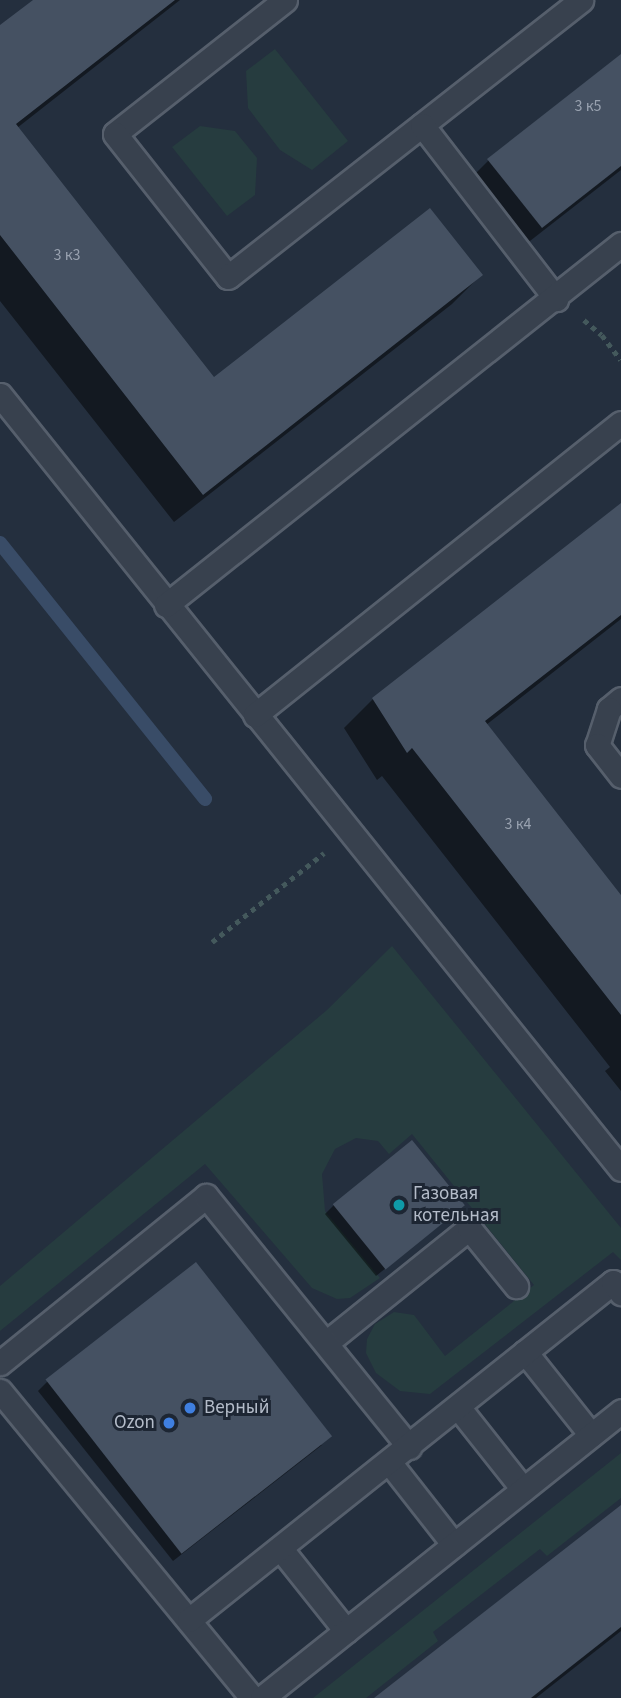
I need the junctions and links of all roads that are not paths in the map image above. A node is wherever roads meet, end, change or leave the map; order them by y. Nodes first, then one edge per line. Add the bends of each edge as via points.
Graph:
1 (285, 0) edge
2 (581, 0) edge
3 (422, 125) junction
4 (621, 244) edge
5 (556, 299) junction
6 (0, 395) edge
7 (621, 423) edge
8 (166, 605) junction
9 (621, 699) edge
10 (255, 715) junction
11 (621, 776) edge
12 (621, 1169) edge
13 (516, 1286) dead end
14 (621, 1293) edge
15 (326, 1343) junction
16 (525, 1352) junction
17 (0, 1363) edge
18 (0, 1391) edge
19 (458, 1407) junction
20 (621, 1410) edge
21 (591, 1435) junction
22 (409, 1447) junction
23 (389, 1462) junction
24 (523, 1489) junction
25 (454, 1545) junction
26 (280, 1548) junction
27 (189, 1620) junction
28 (346, 1631) junction
29 (252, 1698) edge
30 (262, 1698) edge

1 - 3 lane via 115,134 228,277
2 - 3 lane
3 - 5 lane
4 - 5 lane
5 - 8 lane
6 - 8 lane
7 - 10 lane
8 - 10 lane
9 - 11 lane via 608,709 597,745
10 - 12 lane
13 - 15 lane via 469,1228
14 - 16 lane via 613,1282
15 - 17 lane via 206,1196
15 - 22 lane
16 - 19 lane
16 - 21 lane
18 - 27 lane
19 - 22 lane
19 - 24 lane
20 - 21 lane
21 - 24 lane
22 - 23 lane
23 - 25 lane
23 - 26 lane
24 - 25 lane
25 - 28 lane
26 - 27 lane
26 - 28 lane
27 - 29 lane
28 - 30 lane

